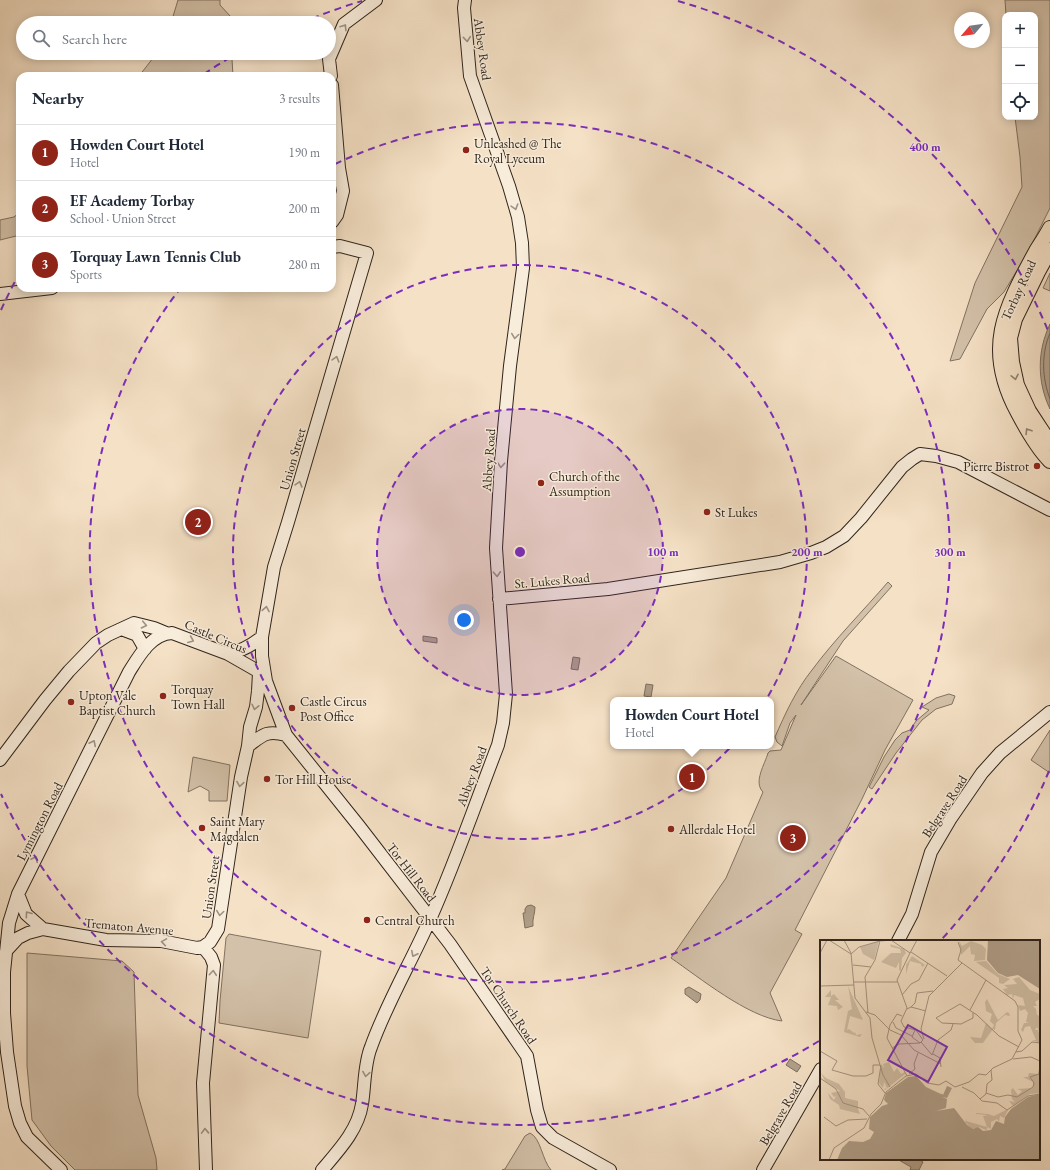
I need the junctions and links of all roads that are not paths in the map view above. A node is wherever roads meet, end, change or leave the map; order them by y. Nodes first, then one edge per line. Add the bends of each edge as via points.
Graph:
1 (376, 0) edge
2 (465, 0) edge
3 (336, 43) edge
4 (329, 60) edge
5 (330, 72) edge
6 (336, 132) edge
7 (336, 216) edge
8 (1050, 228) edge
9 (336, 245) edge
10 (1050, 250) edge
11 (17, 292) edge
12 (0, 294) edge
13 (1050, 443) edge
14 (1049, 460) edge
15 (1050, 510) edge
16 (498, 599) junction
17 (122, 629) junction
18 (166, 633) junction
19 (262, 637) junction
20 (145, 649) junction
21 (228, 654) junction
22 (260, 674) junction
23 (1050, 712) edge
24 (286, 735) junction
25 (248, 746) junction
26 (0, 760) edge
27 (18, 894) junction
28 (430, 919) junction
29 (43, 929) junction
30 (899, 940) edge
31 (206, 945) junction
32 (6, 950) junction
33 (820, 1071) edge
34 (62, 1170) edge
35 (206, 1170) edge
36 (322, 1170) edge
37 (610, 1170) edge
38 (763, 1170) edge

3 -> 1 street via 344,24
2 -> 16 street, Abbey Road via 470,76 509,186 522,243 521,283 501,461 496,548
5 -> 4 street
6 - 7 street via 343,191
14 -> 8 main road, Torbay Road via 1026,429 1012,402 1003,381 999,347 1009,303
19 -> 9 street, Union Street via 274,567 368,253
10 -> 13 main road, Torbay Road via 1015,319 1010,338 1017,385 1029,411
11 - 12 street
15 - 16 street, St. Lukes Road via 958,462 920,454 902,467 844,536 826,547 780,562 608,589
16 - 28 street, Abbey Road via 506,694 503,723 498,745
17 -> 18 street via 134,623
17 - 20 street via 137,635
17 - 26 street via 96,643 69,671
18 - 20 street, Castle Circus via 156,638
18 -> 21 street, Castle Circus via 172,632
19 - 21 street via 249,648
19 - 22 street, Union Street
27 -> 20 street, Lymington Road via 129,672
21 - 22 street, Castle Circus
22 - 24 street, Tor Hill Road
22 -> 25 street, Union Street
23 - 30 street, Belgrave Road via 1000,753 982,773 950,818 931,852 912,914
24 - 25 street via 274,732 263,735
24 - 28 street, Tor Hill Road
25 -> 31 street, Union Street via 218,928
29 -> 27 street via 26,914
27 - 32 street, Lymington Road via 9,922
28 -> 36 street, Tor Hill Road via 370,1048 362,1104 355,1127
28 - 37 street, Tor Church Road via 527,1056 540,1122 547,1132 553,1138
31 -> 29 street, Trematon Avenue via 197,948 161,940 106,940
29 - 32 street, Trematon Avenue via 18,938
35 -> 31 street via 203,1083 214,965
32 - 34 street, Lymington Road via 4,1013 15,1106 27,1137
33 - 38 street, Belgrave Road

